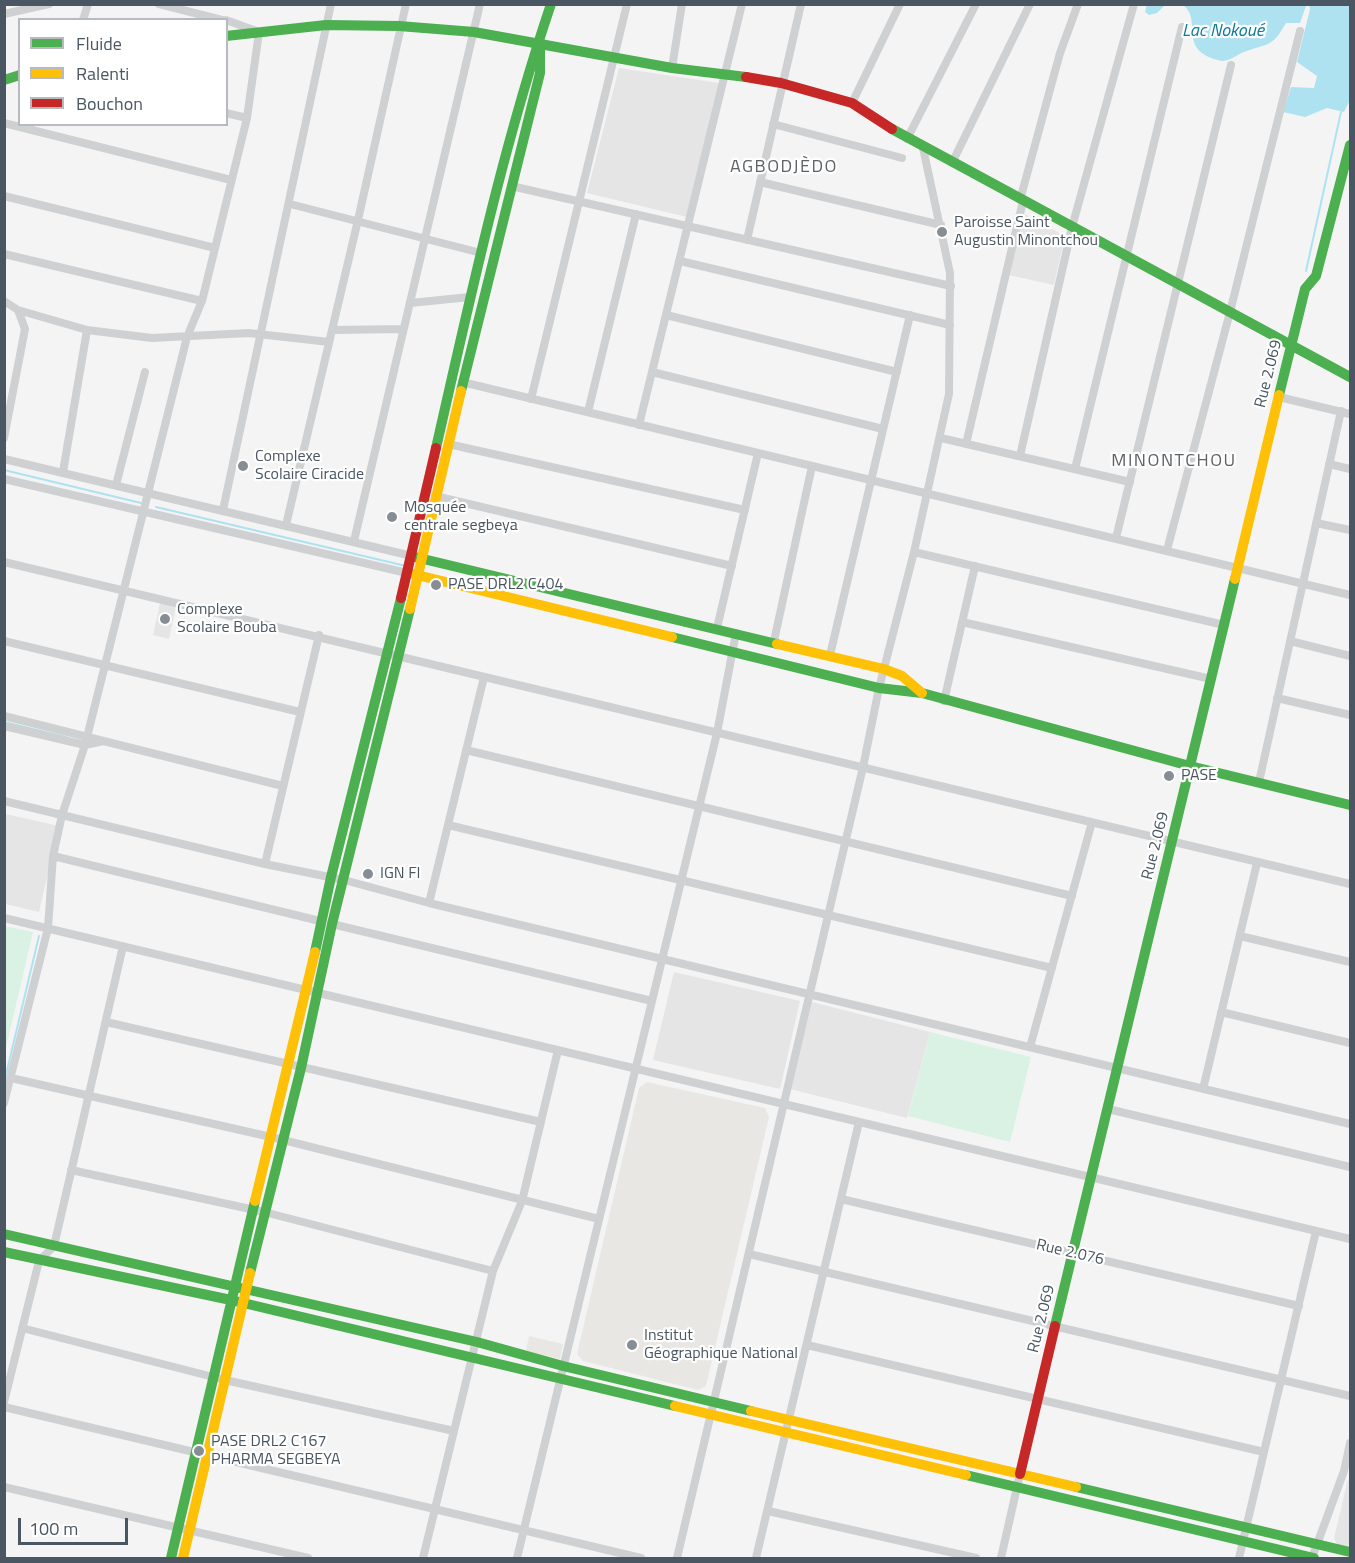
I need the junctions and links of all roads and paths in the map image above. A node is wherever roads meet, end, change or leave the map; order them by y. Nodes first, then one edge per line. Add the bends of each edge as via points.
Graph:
1 (49, 4) edge
2 (159, 4) edge
3 (331, 4) edge
4 (406, 4) edge
5 (480, 4) edge
6 (551, 4) edge
7 (627, 4) edge
8 (682, 4) edge
9 (742, 4) edge
10 (801, 4) edge
11 (900, 4) edge
12 (976, 4) edge
13 (1030, 4) edge
14 (1078, 4) edge
15 (1134, 4) edge
16 (4, 14) edge
17 (216, 18) edge
18 (228, 21) edge
19 (326, 25) junction
20 (399, 26) junction
21 (1182, 27) dead end
22 (1300, 31) dead end
23 (259, 32) junction
24 (474, 32) junction
25 (228, 36) edge
26 (540, 43) junction
27 (615, 58) junction
28 (1231, 65) dead end
29 (672, 68) junction
30 (727, 73) junction
31 (781, 83) junction
32 (852, 103) junction
33 (228, 114) edge
34 (246, 118) junction
35 (4, 123) edge
36 (773, 124) junction
37 (907, 139) junction
38 (1350, 145) edge
39 (923, 148) junction
40 (902, 158) dead end
41 (952, 163) junction
42 (231, 180) junction
43 (760, 182) junction
44 (511, 186) junction
45 (4, 196) edge
46 (580, 201) junction
47 (1022, 201) junction
48 (290, 204) junction
49 (636, 214) junction
50 (358, 220) junction
51 (941, 225) junction
52 (689, 226) junction
53 (1072, 227) junction
54 (425, 238) junction
55 (747, 240) junction
56 (215, 248) junction
57 (481, 253) junction
58 (4, 254) edge
59 (1125, 256) junction
60 (680, 261) junction
61 (1176, 283) junction
62 (951, 286) junction
63 (470, 297) junction
64 (4, 301) edge
65 (202, 301) junction
66 (410, 303) junction
67 (18, 310) junction
68 (1230, 312) junction
69 (666, 315) junction
70 (910, 315) junction
71 (950, 325) junction
72 (403, 329) junction
73 (87, 330) junction
74 (332, 330) junction
75 (258, 334) junction
76 (187, 337) junction
77 (329, 342) junction
78 (1291, 345) junction
79 (145, 372) dead end
80 (652, 372) junction
81 (897, 372) junction
82 (1350, 377) edge
83 (462, 382) junction
84 (4, 390) edge
85 (14, 392) junction
86 (1278, 397) junction
87 (531, 399) junction
88 (1341, 411) junction
89 (588, 412) junction
90 (1350, 414) edge
91 (639, 425) junction
92 (883, 429) junction
93 (4, 438) edge
94 (941, 438) junction
95 (448, 444) junction
96 (966, 444) junction
97 (758, 453) junction
98 (1020, 456) junction
99 (4, 459) edge
100 (1329, 464) junction
101 (812, 466) junction
102 (1075, 469) junction
103 (1350, 469) edge
104 (63, 472) junction
105 (4, 479) edge
106 (871, 480) junction
107 (1130, 482) junction
108 (116, 485) junction
109 (148, 492) junction
110 (928, 494) junction
111 (435, 496) junction
112 (143, 510) junction
113 (223, 510) junction
114 (745, 510) junction
115 (1316, 523) junction
116 (286, 525) junction
117 (1350, 530) edge
118 (1116, 538) junction
119 (354, 541) junction
120 (1167, 550) junction
121 (914, 552) junction
122 (417, 557) junction
123 (4, 562) edge
124 (732, 566) junction
125 (975, 566) junction
126 (1238, 567) junction
127 (413, 574) junction
128 (1303, 583) junction
129 (123, 588) junction
130 (1350, 595) edge
131 (962, 622) junction
132 (1224, 625) junction
133 (717, 628) junction
134 (736, 633) junction
135 (319, 635) junction
136 (1290, 640) junction
137 (4, 641) edge
138 (774, 641) junction
139 (731, 650) junction
140 (387, 652) junction
141 (400, 655) junction
142 (830, 655) junction
143 (1350, 656) edge
144 (104, 663) junction
145 (884, 669) junction
146 (483, 677) junction
147 (1211, 679) junction
148 (879, 688) junction
149 (922, 693) junction
150 (1277, 698) junction
151 (944, 701) junction
152 (300, 712) junction
153 (1350, 714) edge
154 (4, 716) edge
155 (4, 726) edge
156 (717, 733) junction
157 (86, 735) junction
158 (105, 741) junction
159 (85, 745) junction
160 (466, 750) junction
161 (1190, 766) junction
162 (863, 767) junction
163 (1259, 782) junction
164 (283, 786) junction
165 (4, 801) edge
166 (700, 805) junction
167 (1350, 805) edge
168 (62, 815) junction
169 (1092, 822) junction
170 (448, 825) junction
171 (846, 840) junction
172 (1172, 841) junction
173 (53, 856) junction
174 (1257, 862) junction
175 (265, 864) junction
176 (331, 877) junction
177 (344, 880) junction
178 (681, 880) junction
179 (1350, 885) edge
180 (1072, 896) junction
181 (429, 903) junction
182 (828, 916) junction
183 (4, 918) edge
184 (320, 921) junction
185 (332, 924) junction
186 (48, 928) junction
187 (1240, 936) junction
188 (123, 946) junction
189 (662, 959) junction
190 (1350, 962) edge
191 (1052, 968) junction
192 (312, 990) junction
193 (810, 994) junction
194 (652, 1001) junction
195 (1221, 1012) junction
196 (106, 1022) junction
197 (1350, 1043) edge
198 (1030, 1047) junction
199 (558, 1050) junction
200 (289, 1063) junction
201 (301, 1068) junction
202 (635, 1068) junction
203 (1118, 1068) junction
204 (11, 1078) junction
205 (1203, 1089) junction
206 (88, 1096) junction
207 (4, 1103) edge
208 (784, 1104) junction
209 (1108, 1109) junction
210 (541, 1122) junction
211 (859, 1122) junction
212 (1350, 1124) edge
213 (276, 1138) junction
214 (1350, 1167) edge
215 (71, 1170) junction
216 (1091, 1177) junction
217 (841, 1199) junction
218 (522, 1201) junction
219 (259, 1212) junction
220 (598, 1219) junction
221 (1317, 1231) junction
222 (4, 1234) edge
223 (1350, 1239) edge
224 (54, 1246) junction
225 (4, 1252) edge
226 (1073, 1253) junction
227 (748, 1254) junction
228 (39, 1261) junction
229 (493, 1271) junction
230 (824, 1272) junction
231 (242, 1287) junction
232 (231, 1300) junction
233 (243, 1304) junction
234 (1299, 1306) junction
235 (1056, 1327) junction
236 (22, 1328) junction
237 (477, 1342) junction
238 (807, 1345) junction
239 (471, 1358) junction
240 (561, 1372) junction
241 (212, 1376) junction
242 (225, 1380) junction
243 (1281, 1380) junction
244 (1350, 1396) edge
245 (1038, 1400) junction
246 (714, 1402) junction
247 (4, 1404) edge
248 (711, 1414) junction
249 (790, 1420) junction
250 (454, 1431) junction
251 (787, 1432) junction
252 (1350, 1443) edge
253 (1264, 1452) junction
254 (200, 1453) junction
255 (1347, 1472) edge
256 (1020, 1474) junction
257 (4, 1487) edge
258 (1017, 1488) junction
259 (436, 1509) junction
260 (768, 1511) junction
261 (185, 1528) junction
262 (1246, 1528) junction
263 (524, 1531) junction
264 (1243, 1542) junction
265 (1316, 1544) junction
266 (1350, 1552) edge
267 (171, 1558) edge
268 (183, 1558) edge
269 (308, 1558) edge
270 (423, 1558) edge
271 (518, 1558) edge
272 (641, 1558) edge
273 (676, 1558) edge
274 (756, 1558) edge
275 (976, 1558) edge
276 (1001, 1558) edge
277 (1239, 1558) edge
278 (1313, 1558) edge

1 - 16 street
2 - 17 street
3 - 19 street
4 - 20 street
5 - 24 street
6 - 26 street
7 - 27 street
8 - 29 street
9 - 30 street
10 - 31 street
11 - 32 street
12 - 37 street
13 - 41 street
14 - 47 street via 1060,53
15 - 53 street
18 - 23 street
19 - 20 street
19 - 23 street
19 - 48 street
20 - 24 street
20 - 50 street
21 - 59 street
22 - 68 street
23 - 25 street
23 - 34 street
24 - 26 street
24 - 54 street
26 - 27 street
26 - 44 street via 540,72
26 - 57 street via 529,69
27 - 29 street
27 - 46 street
28 - 61 street
29 - 30 street
30 - 31 street
30 - 52 street
31 - 32 street
31 - 36 street
32 - 37 street
33 - 34 street
34 - 42 street
35 - 42 street
36 - 40 street
36 - 43 street
37 - 39 street
38 - 78 street, Rue 2.069 via 1316,276 1305,289
39 - 41 street
39 - 51 street
41 - 47 street
42 - 56 street
43 - 51 street
43 - 55 street
44 - 46 street
44 - 83 street
45 - 56 street
46 - 49 street
46 - 87 street
47 - 53 street
47 - 96 street
48 - 50 street
48 - 75 street
49 - 52 street
49 - 89 street
50 - 54 street
50 - 74 street
51 - 62 street
52 - 55 street
52 - 60 street
53 - 59 street
53 - 98 street
54 - 57 street
54 - 66 street
55 - 62 street
56 - 65 street
57 - 63 street
58 - 65 street
59 - 61 street
59 - 102 street
60 - 69 street
60 - 70 street
61 - 68 street
61 - 107 street
62 - 71 street
63 - 66 street
63 - 122 street
64 - 67 street
65 - 76 street
66 - 72 street
67 - 73 street
67 - 85 street via 25,338
68 - 78 street
68 - 120 street
69 - 80 street
69 - 81 street
70 - 71 street
70 - 81 street
71 - 94 street via 950,394
72 - 74 street
72 - 119 street
73 - 76 street via 152,338
73 - 104 street
74 - 77 street
75 - 76 street
75 - 77 street
75 - 113 street
76 - 109 street
77 - 116 street
78 - 82 street
78 - 86 street, Rue 2.069
79 - 108 street
80 - 91 street
80 - 92 street
81 - 92 street
83 - 87 street
83 - 95 street
84 - 85 street
85 - 93 street
86 - 88 street
86 - 126 street, Rue 2.069
87 - 89 street
88 - 90 street
88 - 100 street
89 - 91 street
91 - 97 street
92 - 106 street
94 - 96 street
94 - 110 street
95 - 111 street
95 - 114 street
96 - 98 street
97 - 101 street
97 - 114 street
98 - 102 street
99 - 104 street
100 - 103 street
100 - 115 street
101 - 106 street
101 - 138 street
102 - 107 street
104 - 108 street
105 - 112 street
106 - 110 street
106 - 142 street
107 - 118 street
108 - 109 street
109 - 112 street
109 - 113 street
110 - 118 street
110 - 121 street
111 - 122 street
111 - 124 street
112 - 127 street
112 - 129 street
113 - 116 street
114 - 124 street
115 - 117 street
115 - 128 street
116 - 119 street
118 - 120 street
119 - 122 street
120 - 126 street
121 - 125 street
121 - 145 street
122 - 127 street
122 - 133 street
123 - 129 street
124 - 133 street
125 - 131 street
125 - 132 street
126 - 128 street
126 - 132 street, Rue 2.069
127 - 139 street
127 - 140 street
127 - 141 street
128 - 130 street
128 - 136 street
129 - 135 street
129 - 144 street
131 - 147 street
131 - 151 street
132 - 147 street, Rue 2.069
133 - 134 street
134 - 138 street
134 - 139 street
135 - 140 street
135 - 152 street
136 - 143 street
136 - 150 street
137 - 144 street
138 - 142 street
139 - 148 street
139 - 156 street
140 - 141 street
140 - 176 street
141 - 146 street
141 - 177 street
142 - 145 street
144 - 152 street
144 - 157 street
145 - 148 street
145 - 149 street via 902,676
146 - 156 street
146 - 160 street
147 - 161 street, Rue 2.069
148 - 149 street
148 - 162 street
149 - 151 street
150 - 153 street
150 - 163 street
151 - 161 street
152 - 164 street
154 - 157 street
155 - 159 street
156 - 162 street
156 - 166 street
157 - 158 street
157 - 159 street
158 - 159 street
158 - 164 street
159 - 168 street
160 - 166 street
160 - 170 street
161 - 163 street
161 - 172 street, Rue 2.069
162 - 169 street
162 - 171 street
163 - 167 street
164 - 175 street
165 - 168 street
166 - 171 street
166 - 178 street
168 - 173 street
168 - 175 street
169 - 172 street
169 - 180 street
170 - 178 street
170 - 181 street
171 - 180 street
171 - 182 street
172 - 174 street
172 - 203 street, Rue 2.069
173 - 184 street
173 - 186 street
174 - 179 street
174 - 187 street
175 - 176 street
176 - 177 street
176 - 184 street
177 - 181 street
177 - 185 street
178 - 182 street
178 - 189 street
180 - 191 street
181 - 189 street
182 - 191 street
182 - 193 street
183 - 186 street
184 - 192 street
185 - 192 street
185 - 194 street
186 - 188 street
186 - 204 street
187 - 190 street
187 - 195 street
188 - 192 street
188 - 196 street
189 - 193 street
189 - 194 street
191 - 198 street
192 - 199 street
192 - 200 street
192 - 201 street
193 - 198 street
193 - 208 street
194 - 202 street
195 - 197 street
195 - 205 street
196 - 200 street
196 - 206 street
198 - 203 street
199 - 202 street
199 - 210 street
200 - 201 street
200 - 213 street
201 - 210 street
201 - 213 street
202 - 208 street
202 - 220 street
203 - 205 street
203 - 209 street, Rue 2.069
204 - 206 street
204 - 207 street
205 - 212 street
206 - 213 street
206 - 215 street
208 - 211 street
208 - 227 street
209 - 214 street
209 - 216 street, Rue 2.069
210 - 218 street
211 - 216 street
211 - 217 street
213 - 218 street
213 - 219 street
215 - 219 street
215 - 224 street
216 - 221 street
216 - 226 street, Rue 2.069
217 - 226 street, Rue 2.076
217 - 230 street
218 - 220 street
218 - 229 street
219 - 229 street
219 - 231 street
220 - 240 street
221 - 223 street
221 - 234 street
222 - 224 street
224 - 228 street
224 - 231 street
225 - 228 street
226 - 234 street, Rue 2.076
226 - 235 street, Rue 2.069
227 - 230 street
227 - 246 street
228 - 232 street
228 - 236 street
229 - 237 street
230 - 235 street
230 - 238 street
231 - 232 street
231 - 233 street
231 - 237 street
232 - 233 street
232 - 241 street
233 - 239 street
233 - 242 street
234 - 243 street
235 - 243 street
235 - 245 street, Rue 2.069
236 - 241 street
236 - 247 street
237 - 239 street
237 - 240 street
238 - 245 street
238 - 249 street
239 - 240 street
239 - 250 street
240 - 246 street
240 - 248 street
240 - 263 street
241 - 242 street
241 - 254 street
242 - 250 street
242 - 254 street
243 - 244 street
243 - 253 street
245 - 253 street
245 - 256 street, Rue 2.069
246 - 248 street
246 - 249 street
247 - 254 street
248 - 251 street
248 - 273 street
249 - 251 street
249 - 256 street
250 - 259 street
251 - 258 street
251 - 260 street
252 - 255 street
253 - 262 street
254 - 259 street
254 - 261 street
255 - 265 street
256 - 258 street, Rue 2.069
256 - 262 street
257 - 261 street
258 - 264 street
258 - 276 street, Rue 2.069
259 - 263 street
259 - 270 street
260 - 274 street
260 - 275 street
261 - 267 street
261 - 268 street
261 - 269 street
262 - 264 street
262 - 265 street
263 - 271 street
263 - 272 street
264 - 277 street
264 - 278 street
265 - 266 street
265 - 278 street

